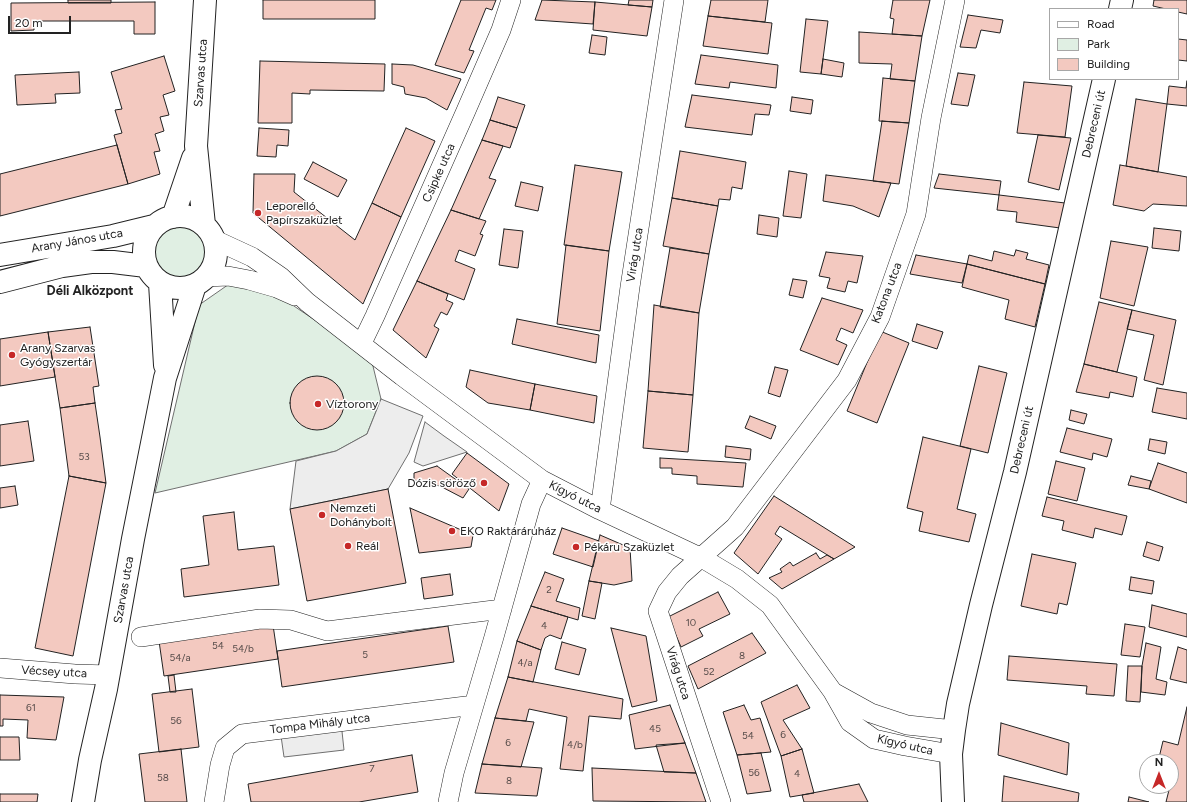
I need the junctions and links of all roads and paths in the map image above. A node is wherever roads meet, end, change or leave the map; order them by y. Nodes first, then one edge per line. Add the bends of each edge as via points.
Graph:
1 (205, 0) edge
2 (511, 0) edge
3 (674, 0) edge
4 (955, 0) edge
5 (1104, 80) edge
6 (196, 146) junction
7 (163, 222) junction
8 (209, 232) junction
9 (0, 255) edge
10 (146, 266) junction
11 (201, 281) junction
12 (0, 282) edge
13 (160, 283) junction
14 (307, 302) junction
15 (362, 343) junction
16 (165, 378) junction
17 (542, 480) junction
18 (600, 510) junction
19 (702, 558) junction
20 (502, 609) junction
21 (141, 637) dead end
22 (0, 668) edge
23 (109, 675) junction
24 (833, 692) junction
25 (474, 704) junction
26 (954, 730) junction
27 (951, 754) junction
28 (84, 802) edge
29 (214, 802) edge
30 (448, 802) edge
31 (720, 802) edge
32 (953, 802) edge

1 - 6 street, Szarvas utca
2 - 15 street, Csipke utca via 501,30
3 - 18 street, Virág utca via 630,287
4 - 19 street, Katona utca via 931,118 916,214 880,317 847,380 735,527
5 - 26 street, Debreceni út
6 - 7 street, Szarvas utca via 185,184
6 - 8 street, Szarvas utca
7 - 8 street via 181,216 197,220
7 - 9 street, Arany János utca via 113,236
7 - 10 street via 145,241 143,249
8 - 11 street via 215,246 215,260 210,272
8 - 14 street, Kígyó utca via 252,257 281,278
10 - 12 street, Arany János utca via 91,262 62,266
10 - 13 street
11 - 13 street via 183,288
11 - 14 street, Kígyó utca via 228,276 249,280 277,288
11 - 16 street, Szarvas utca
13 - 16 street, Szarvas utca
14 - 15 street, Kígyó utca
15 - 17 street, Kígyó utca
16 - 23 street, Szarvas utca
17 - 18 street, Kígyó utca
17 - 20 street via 531,504
18 - 19 street, Kígyó utca
19 - 24 street, Kígyó utca via 737,579 770,605
19 - 31 street, Virág utca via 680,576 658,611
20 - 21 street via 327,631 291,620 260,619
20 - 25 street
22 - 23 street, Vécsey utca
23 - 28 street, Szarvas utca via 90,760
24 - 26 street, Kígyó utca via 871,713 907,725
24 - 27 street, Kígyó utca via 850,722 874,739
25 - 29 street, Tompa Mihály utca via 242,734 225,748
25 - 30 street
26 - 27 street, Debreceni út
27 - 32 street, Debreceni út

